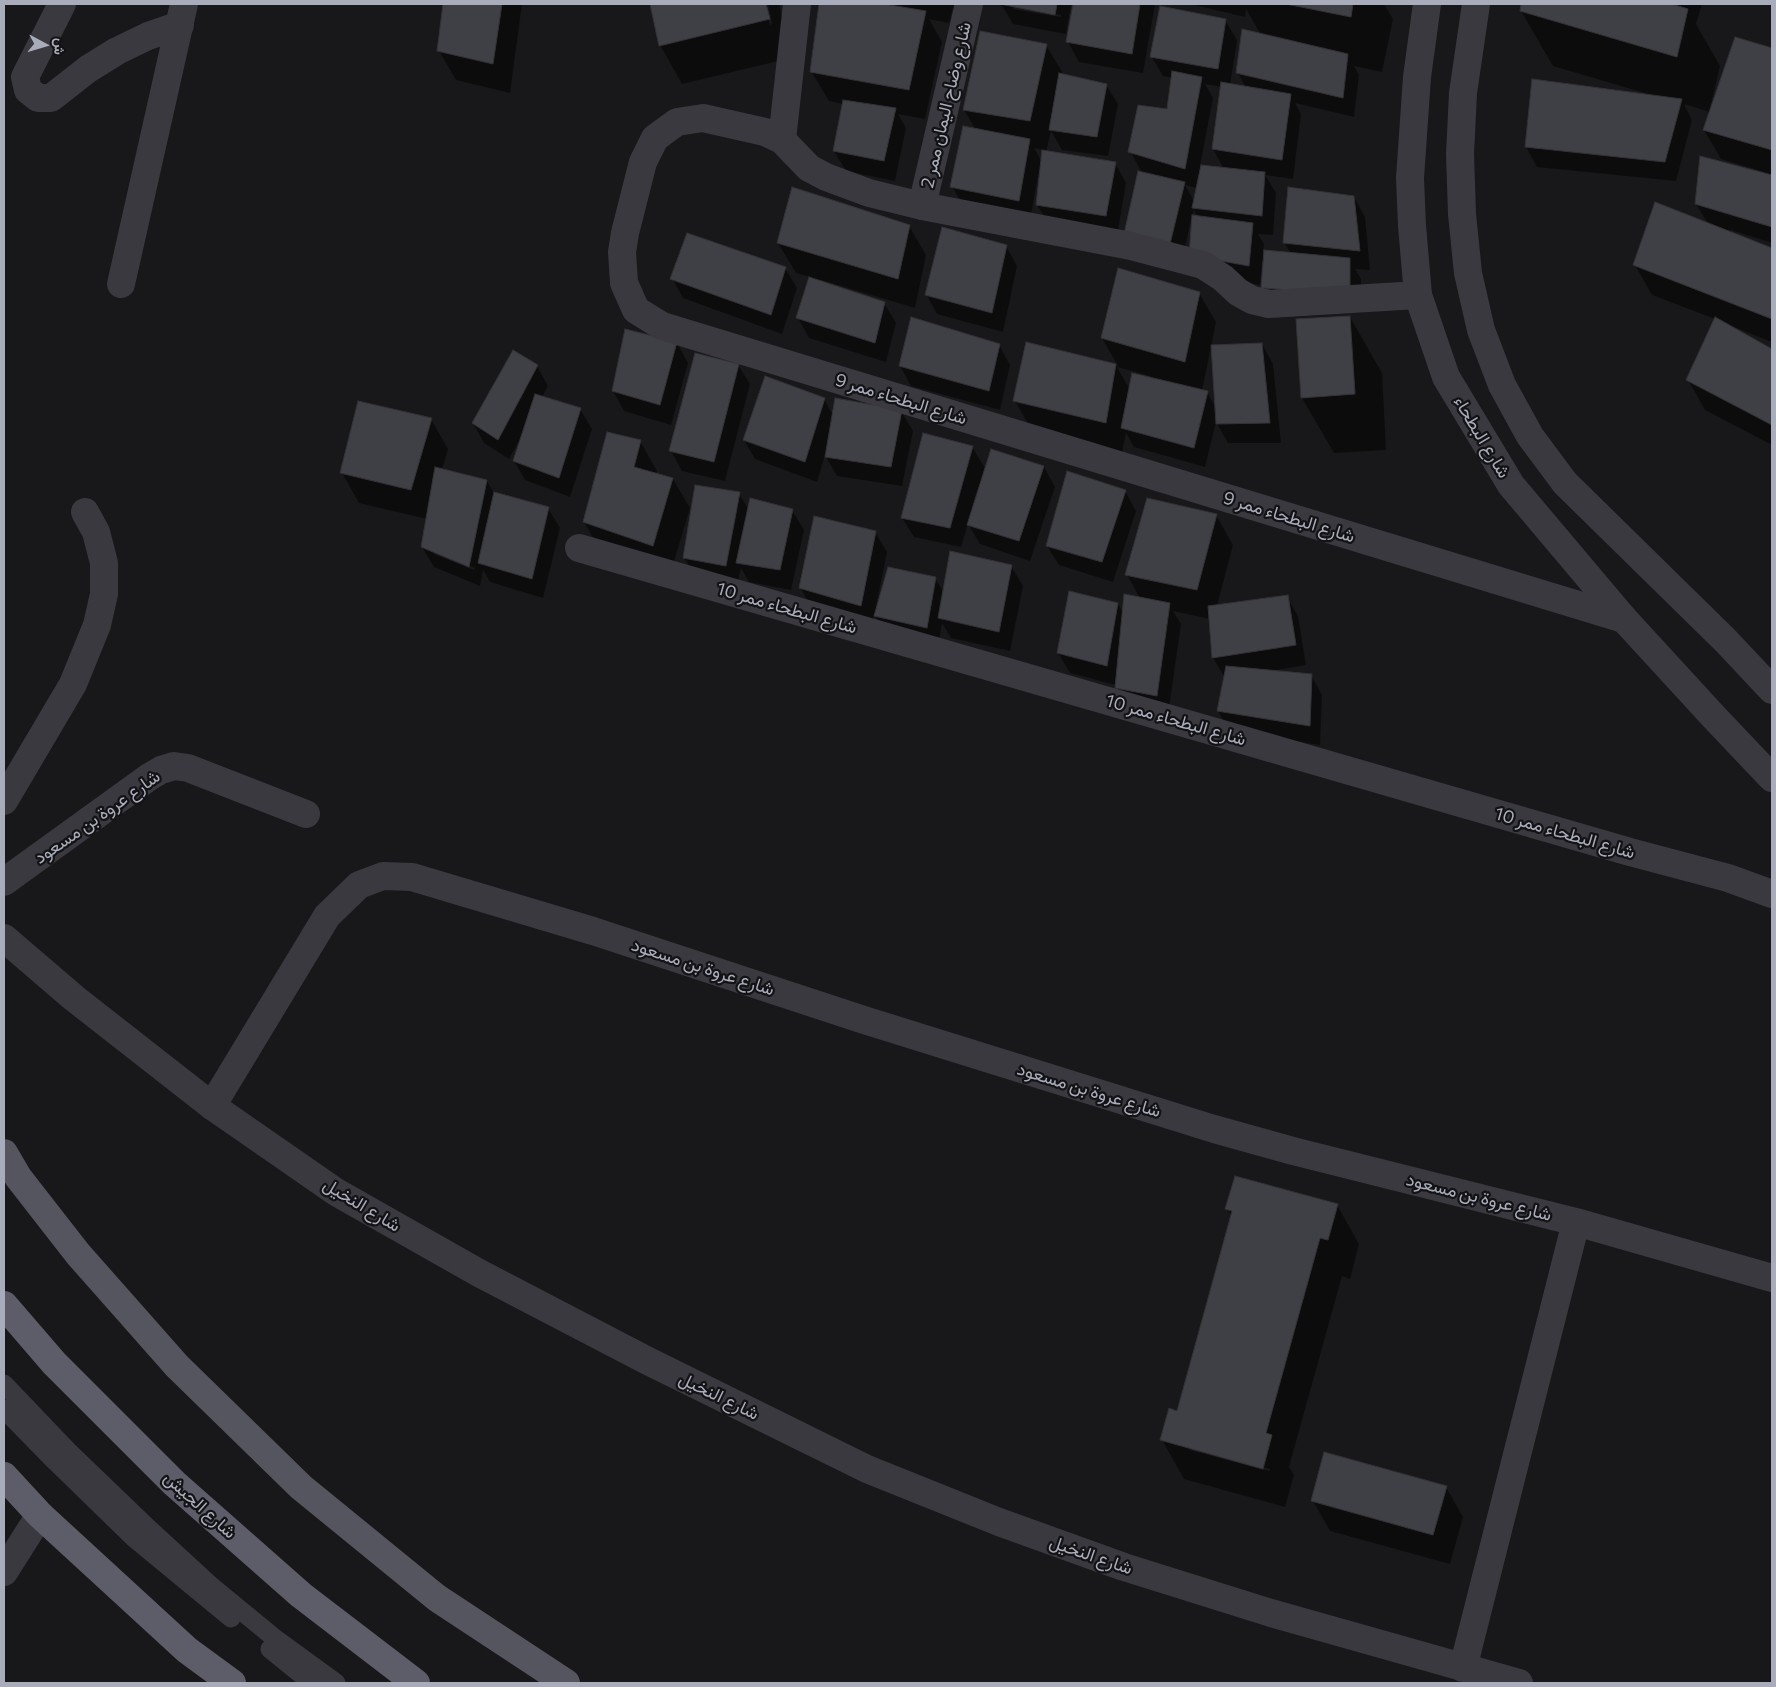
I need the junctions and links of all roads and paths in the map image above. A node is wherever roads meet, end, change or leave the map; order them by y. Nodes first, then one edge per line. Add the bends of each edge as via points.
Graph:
1 (62, 4) edge
2 (797, 4) edge
3 (969, 4) edge
4 (1427, 4) edge
5 (1476, 4) edge
6 (182, 14) edge
7 (782, 140) junction
8 (922, 206) junction
9 (122, 284) dead end
10 (1418, 295) junction
11 (86, 512) dead end
12 (579, 548) dead end
13 (1624, 619) junction
14 (1772, 690) edge
15 (1772, 778) edge
16 (4, 801) edge
17 (306, 814) dead end
18 (4, 882) edge
19 (1772, 894) edge
20 (4, 938) edge
21 (212, 1106) junction
22 (4, 1153) edge
23 (1576, 1222) junction
24 (1772, 1278) edge
25 (4, 1305) edge
26 (4, 1384) edge
27 (4, 1409) edge
28 (4, 1476) edge
29 (40, 1514) junction
30 (4, 1572) edge
31 (1463, 1668) junction
32 (232, 1683) edge
33 (312, 1683) edge
34 (336, 1683) edge
35 (416, 1683) edge
36 (566, 1683) edge
37 (1519, 1683) edge

1 - 6 street via 25,77 28,90 38,98 51,98 88,69
2 - 7 street
3 - 8 street, شارع وضاح اليمان ممر 2
4 - 10 street, شارع البطحاء via 1417,77 1410,178
5 - 14 street via 1463,94 1462,214 1468,274 1481,330 1502,385 1530,436 1565,483
6 - 9 street
7 - 8 street, شارع البطحاء ممر 9 via 809,168 826,178
7 - 13 street, شارع البطحاء ممر 9 via 749,127 703,118 677,122 656,138 643,162 622,252 624,283 636,310 662,326
8 - 10 street, شارع البطحاء ممر 9 via 1131,246 1204,265 1245,296 1269,304
10 - 13 street, شارع البطحاء via 1446,377 1511,484
11 - 16 street via 96,532 104,563 104,594 97,626 73,684
12 - 19 street, شارع البطحاء ممر 10 via 1728,878
13 - 15 street, شارع البطحاء
17 - 18 street, شارع عروة بن مسعود via 188,768 174,766 149,777
20 - 21 street, شارع النخيل via 74,998
21 - 23 street, شارع عروة بن مسعود via 327,916 359,885 383,876 412,878 593,931 1214,1130
21 - 31 street, شارع النخيل via 336,1192 479,1273 867,1469 1124,1568
22 - 36 main road via 18,1177 78,1254 170,1358 301,1487 438,1598
23 - 24 street, شارع عروة بن مسعود
23 - 31 street
25 - 35 highway, شارع الجيش via 54,1362 174,1483 301,1595
26 - 34 lane via 68,1451 210,1585
27 - 33 lane via 134,1538
28 - 29 highway
29 - 30 street
29 - 32 highway via 187,1650
31 - 37 street, شارع النخيل

